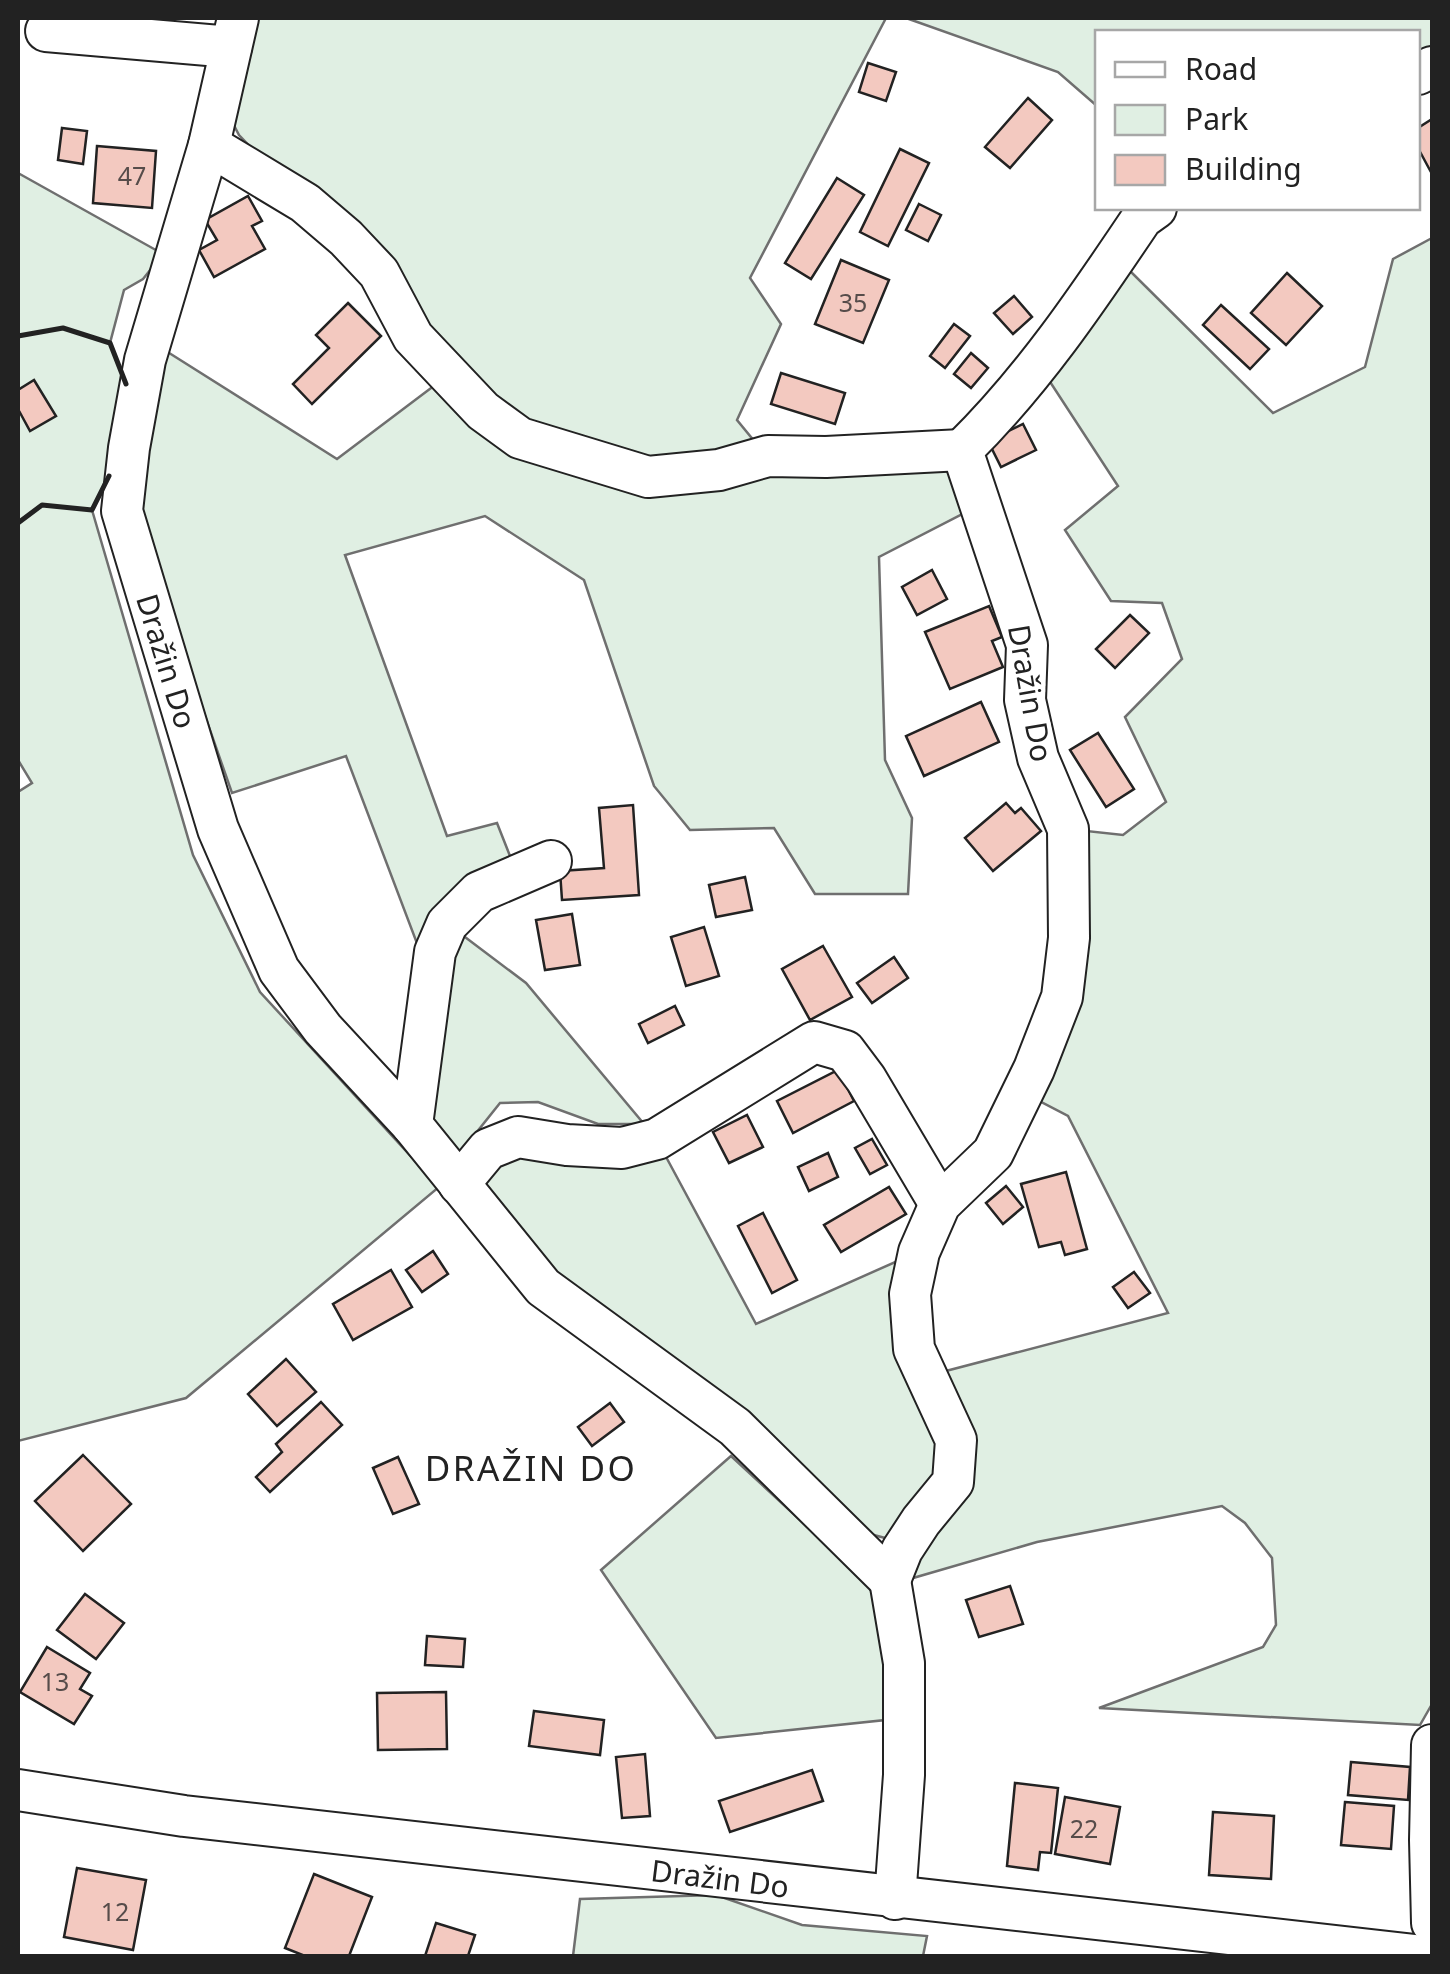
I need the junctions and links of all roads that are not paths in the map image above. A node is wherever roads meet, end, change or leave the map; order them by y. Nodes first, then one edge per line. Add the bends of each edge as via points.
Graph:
1 (46, 31) dead end
2 (234, 32) edge
3 (209, 145) junction
4 (1153, 210) edge
5 (962, 450) junction
6 (551, 861) dead end
7 (412, 1124) junction
8 (458, 1184) junction
9 (940, 1204) junction
10 (890, 1580) junction
11 (1432, 1745) edge
12 (18, 1790) edge
13 (895, 1899) junction
14 (1432, 1924) edge
15 (1424, 1956) edge

1 - 2 street
2 - 3 street, Dražin Do
3 - 5 street via 305,202 346,238 379,273 413,337 483,411 520,438 648,477 718,470 768,456
3 - 7 street, Dražin Do via 146,360 122,511 218,828 279,970 323,1029
4 - 5 street via 1040,365
5 - 9 street, Dražin Do via 1028,645 1026,700 1038,758 1068,830 1069,938 1062,997 1002,1136
6 - 7 street via 480,892 447,924 435,952
7 - 8 street, Dražin Do
8 - 9 street via 488,1149 518,1137 622,1148 657,1139 814,1042 845,1051
8 - 10 street, Dražin Do via 543,1287 735,1427
9 - 10 street, Dražin Do via 910,1294 914,1350 956,1440 953,1482 921,1520
10 - 13 street via 904,1663
11 - 14 street
12 - 13 street, Dražin Do via 184,1816
13 - 15 street, Dražin Do

